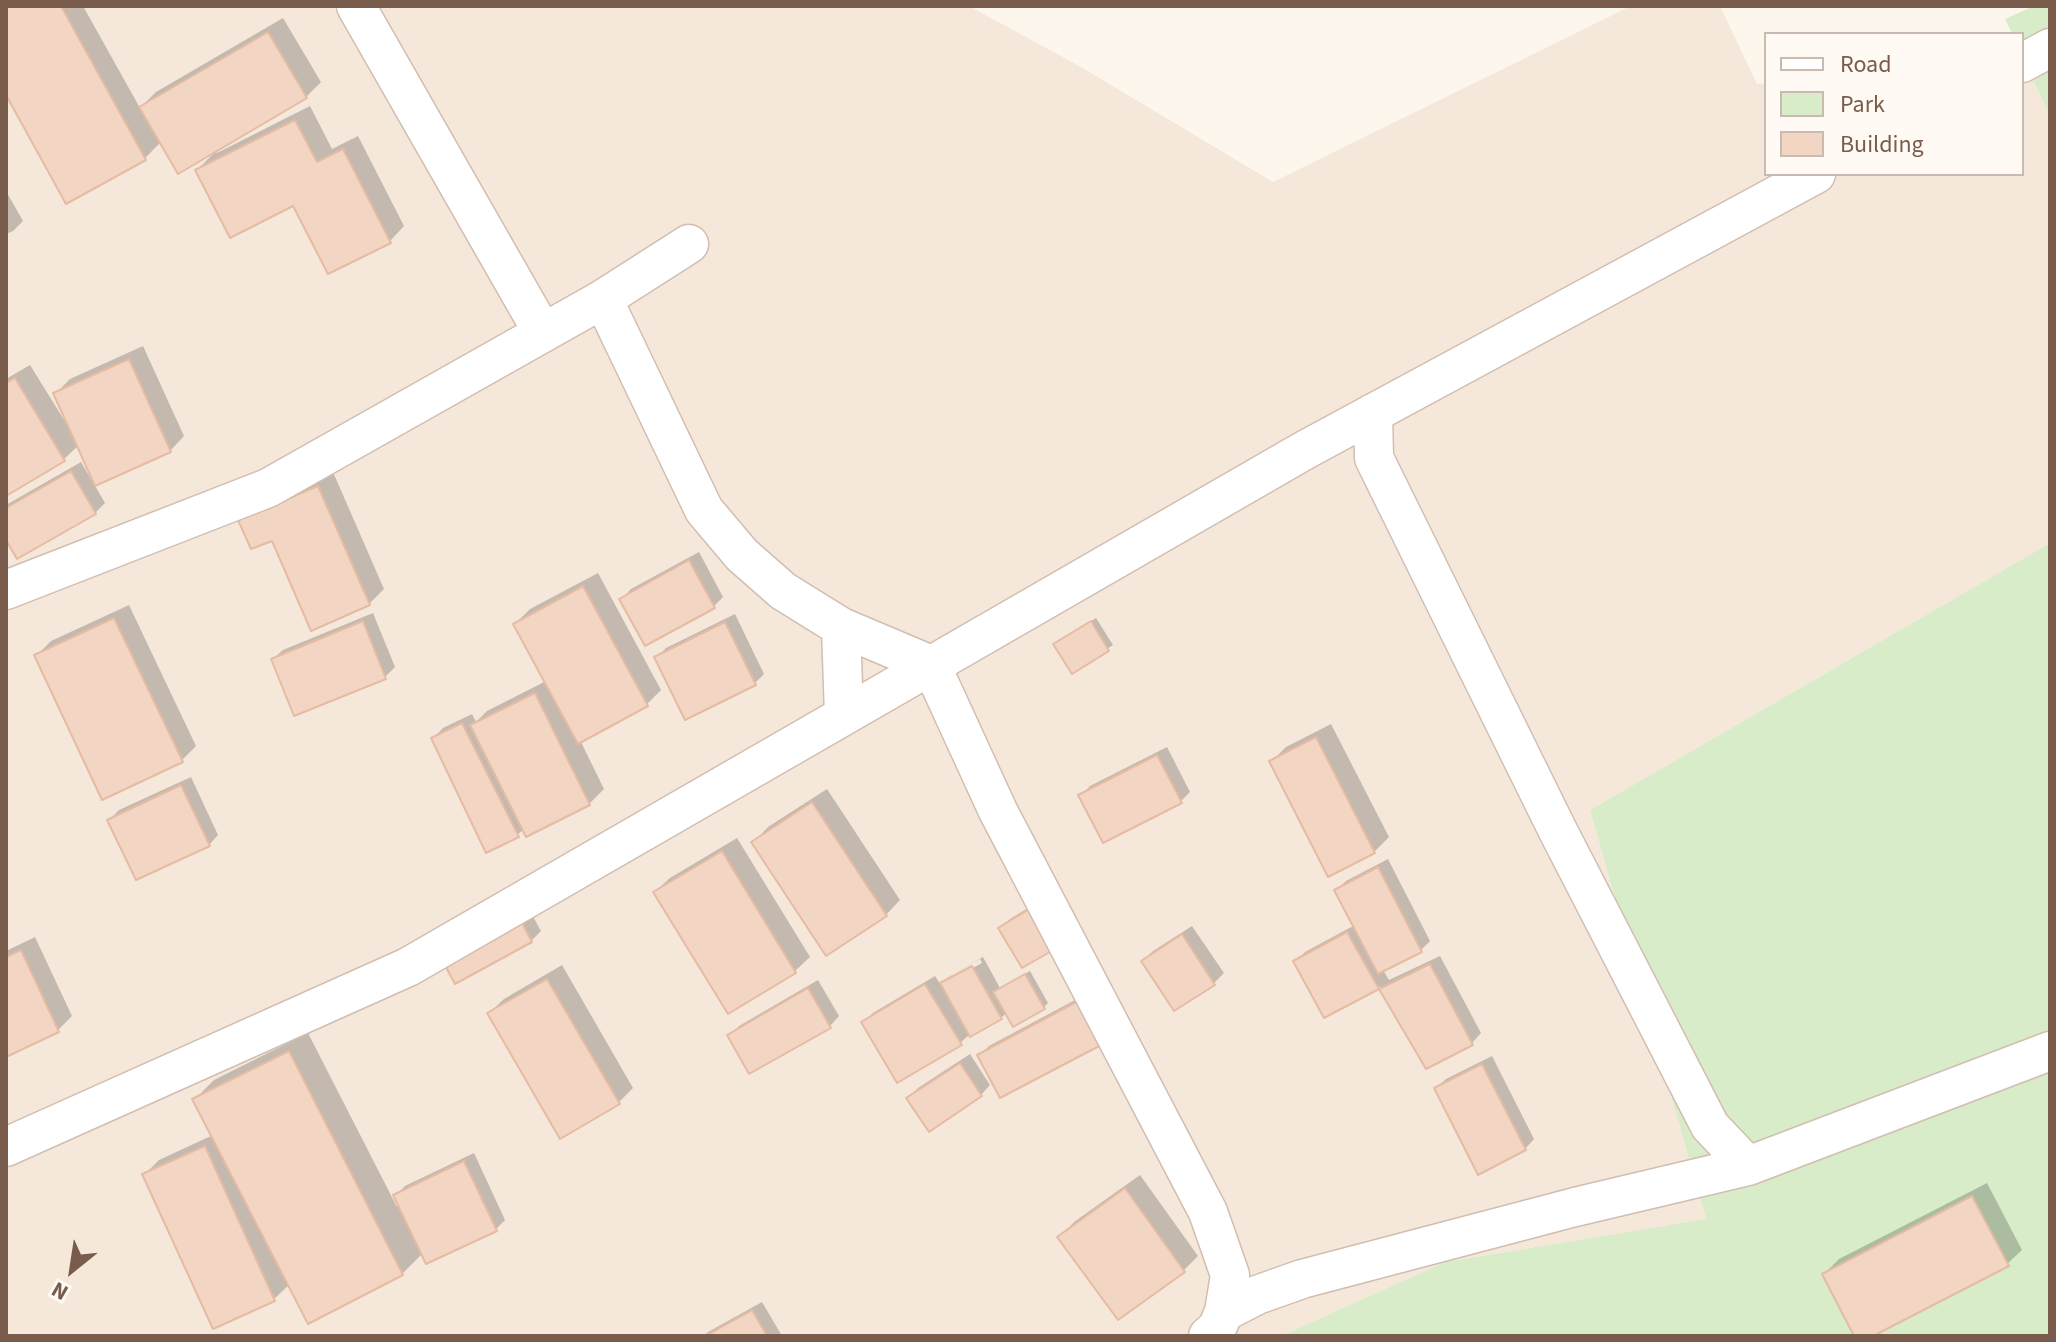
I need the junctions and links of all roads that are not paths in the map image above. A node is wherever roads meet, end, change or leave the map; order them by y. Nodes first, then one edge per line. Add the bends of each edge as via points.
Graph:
1 (356, 6) edge
2 (2050, 48) edge
3 (2024, 62) edge
4 (1812, 176) edge
5 (689, 244) dead end
6 (603, 299) junction
7 (543, 333) junction
8 (1373, 413) junction
9 (1305, 450) junction
10 (1374, 458) junction
11 (6, 590) edge
12 (841, 627) junction
13 (931, 665) junction
14 (844, 715) junction
15 (2050, 1051) edge
16 (1710, 1126) junction
17 (6, 1147) edge
18 (1748, 1166) junction
19 (1703, 1177) junction
20 (1216, 1324) edge

1 - 7 street
2 - 3 street
4 - 8 street
5 - 6 street
6 - 7 street
6 - 12 street via 704,510 742,555 783,591
7 - 11 street via 268,488
8 - 9 street
8 - 10 street
9 - 10 street
9 - 13 street
10 - 16 street
12 - 13 street
12 - 14 street
13 - 14 street
13 - 20 street via 998,811 1208,1212 1230,1275
14 - 17 street via 408,967
15 - 18 street
16 - 18 street
16 - 19 street
18 - 19 street
19 - 20 street via 1302,1279 1257,1295

